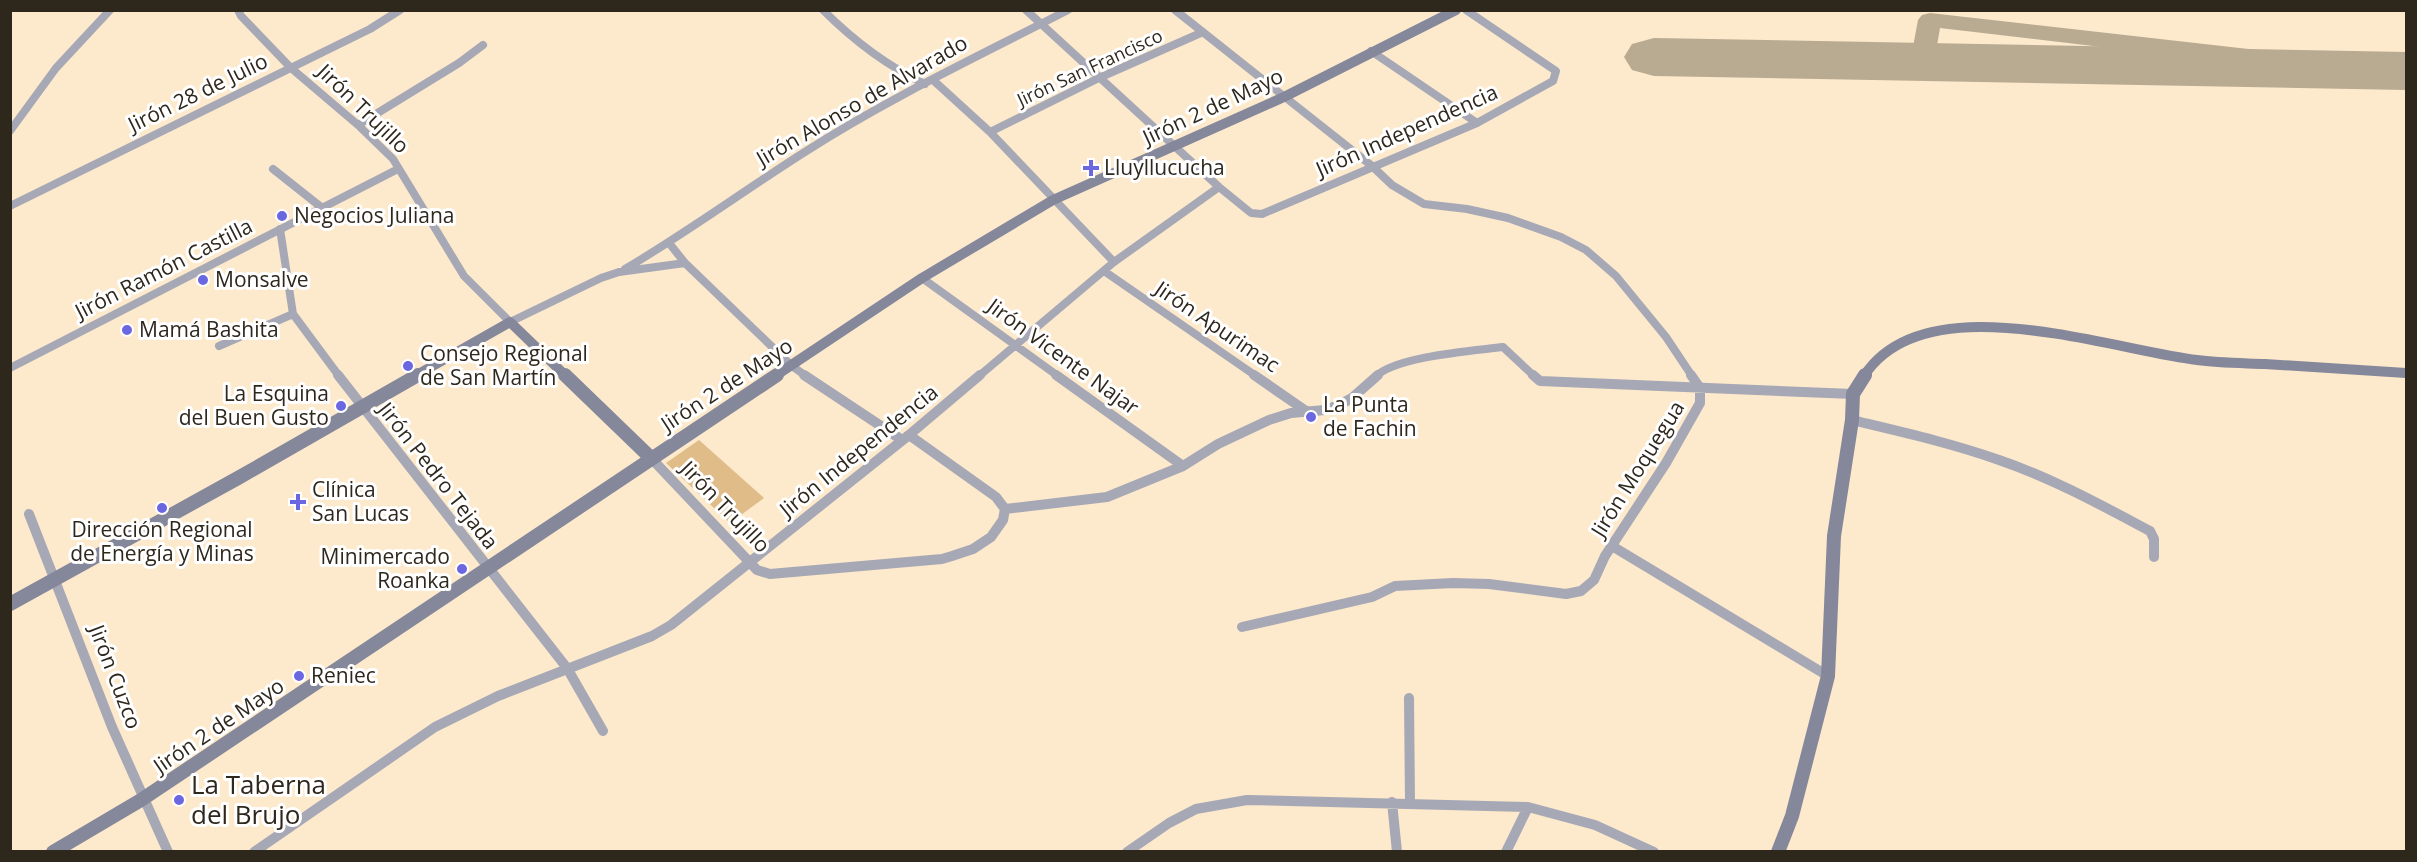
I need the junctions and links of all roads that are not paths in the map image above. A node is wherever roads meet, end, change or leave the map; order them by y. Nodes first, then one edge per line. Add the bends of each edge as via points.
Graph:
1 (110, 10) edge
2 (238, 10) edge
3 (400, 10) edge
4 (823, 10) edge
5 (1026, 10) edge
6 (1068, 10) edge
7 (1175, 10) edge
8 (1456, 10) edge
9 (1466, 10) edge
10 (1040, 24) junction
11 (1203, 32) junction
12 (483, 45) dead end
13 (1371, 51) junction
14 (291, 68) junction
15 (1101, 77) junction
16 (929, 82) junction
17 (1284, 97) junction
18 (1477, 123) junction
19 (358, 125) junction
20 (10, 131) edge
21 (990, 132) junction
22 (1176, 146) junction
23 (1372, 166) junction
24 (273, 169) dead end
25 (398, 169) junction
26 (1219, 188) junction
27 (1053, 200) junction
28 (10, 206) edge
29 (321, 207) junction
30 (280, 229) junction
31 (669, 243) junction
32 (1114, 262) junction
33 (685, 263) junction
34 (1104, 271) junction
35 (619, 272) junction
36 (922, 278) junction
37 (293, 314) junction
38 (510, 322) junction
39 (1017, 345) junction
40 (219, 346) dead end
41 (792, 366) junction
42 (10, 368) edge
43 (2406, 373) edge
44 (1700, 388) junction
45 (1853, 394) junction
46 (362, 408) junction
47 (1309, 413) junction
48 (1852, 420) junction
49 (906, 437) junction
50 (651, 458) junction
51 (1183, 466) junction
52 (1005, 509) junction
53 (29, 514) dead end
54 (1612, 546) junction
55 (2154, 557) dead end
56 (751, 562) junction
57 (488, 569) junction
58 (56, 580) junction
59 (10, 604) edge
60 (1242, 627) dead end
61 (567, 668) junction
62 (1828, 676) junction
63 (1409, 698) dead end
64 (603, 731) dead end
65 (141, 800) junction
66 (1392, 802) junction
67 (1410, 803) junction
68 (1528, 807) junction
69 (1635, 847) edge
70 (53, 852) edge
71 (168, 852) edge
72 (254, 852) edge
73 (1127, 852) edge
74 (1397, 852) edge
75 (1506, 852) edge
76 (1654, 852) edge
77 (1778, 852) edge

1 - 20 street via 66,56
2 - 14 street, Jirón Trujillo
3 - 14 street, Jirón 28 de Julio
4 - 16 street via 859,47 895,71
5 - 10 street
6 - 10 street, Jirón Alonso de Alvarado
7 - 11 street, Jirón Moquegua
8 - 13 main road, Jirón 2 de Mayo
9 - 18 street, Jirón Independencia via 1556,71 1553,81
10 - 15 street
10 - 16 street, Jirón Alonso de Alvarado
11 - 15 street, Jirón San Francisco
11 - 17 street, Jirón Moquegua
12 - 19 street
13 - 17 main road, Jirón 2 de Mayo
13 - 18 street
14 - 19 street, Jirón Trujillo
14 - 28 street, Jirón 28 de Julio
15 - 21 street, Jirón San Francisco
15 - 22 street
16 - 21 street
16 - 31 street, Jirón Alonso de Alvarado via 809,149
17 - 22 main road, Jirón 2 de Mayo
17 - 23 street, Jirón Moquegua
18 - 23 street, Jirón Independencia
19 - 25 street, Jirón Trujillo via 393,159
21 - 27 street
22 - 26 street
22 - 27 main road, Jirón 2 de Mayo
23 - 26 street, Jirón Independencia via 1262,214 1251,213
23 - 44 street, Jirón Moquegua via 1392,185 1424,204 1508,218 1587,250 1623,285 1666,337
24 - 29 street
25 - 29 street, Jirón Ramón Castilla
25 - 38 street, Jirón Trujillo via 464,276
26 - 32 street, Jirón Independencia
27 - 32 street
27 - 36 main road, Jirón 2 de Mayo
29 - 30 street, Jirón Ramón Castilla
30 - 37 street, Jirón Pedro Tejada
30 - 42 street, Jirón Ramón Castilla
31 - 33 street
31 - 35 street, Jirón Alonso de Alvarado
32 - 34 street, Jirón Independencia
33 - 35 street, Jirón Alonso de Alvarado
33 - 41 street
34 - 39 street, Jirón Independencia
34 - 47 street, Jirón Apurimac
35 - 38 street, Jirón Alonso de Alvarado
36 - 39 street, Jirón Vicente Najar
36 - 41 main road, Jirón 2 de Mayo
37 - 40 street
37 - 46 street, Jirón Pedro Tejada
38 - 46 main road, Jirón Alonso de Alvarado
38 - 50 main road, Jirón Trujillo
39 - 49 street, Jirón Independencia
39 - 51 street, Jirón Vicente Najar
41 - 49 street via 847,405
41 - 50 main road, Jirón 2 de Mayo
43 - 45 main road via 2197,360 2020,329 1954,327 1919,335 1893,347 1869,369
44 - 45 street
44 - 47 street via 1540,381 1503,347 1431,357 1383,370 1352,398
44 - 54 street, Jirón Moquegua via 1695,414
45 - 48 main road
46 - 57 street, Jirón Pedro Tejada
46 - 58 main road, Jirón Alonso de Alvarado
47 - 51 street via 1291,413 1269,420
48 - 55 street via 2002,460 2085,497 2150,531
48 - 62 main road via 1834,536
49 - 52 street via 996,497
49 - 56 street, Jirón Independencia
50 - 56 street, Jirón Trujillo
50 - 57 main road, Jirón 2 de Mayo
51 - 52 street via 1107,497
52 - 56 street, Jirón Trujillo via 999,531 966,553 942,559 770,574 757,570
53 - 58 street, Jirón Cuzco
54 - 60 street, Jirón Moquegua via 1594,580 1581,591 1566,594 1453,583 1395,586 1372,597
54 - 62 street
56 - 61 street, Jirón Independencia via 652,636
57 - 61 street, Jirón Pedro Tejada
57 - 65 main road, Jirón 2 de Mayo
58 - 59 main road, Jirón Alonso de Alvarado
58 - 65 street, Jirón Cuzco
61 - 64 street, Jirón Pedro Tejada
61 - 72 street, Jirón Independencia via 435,727
62 - 77 main road via 1792,816
63 - 67 street
65 - 70 main road, Jirón 2 de Mayo
65 - 71 street, Jirón Cuzco
66 - 67 street
66 - 73 street via 1218,803 1196,809
66 - 74 street
67 - 68 street
68 - 69 street via 1595,825
68 - 75 street
69 - 76 street

